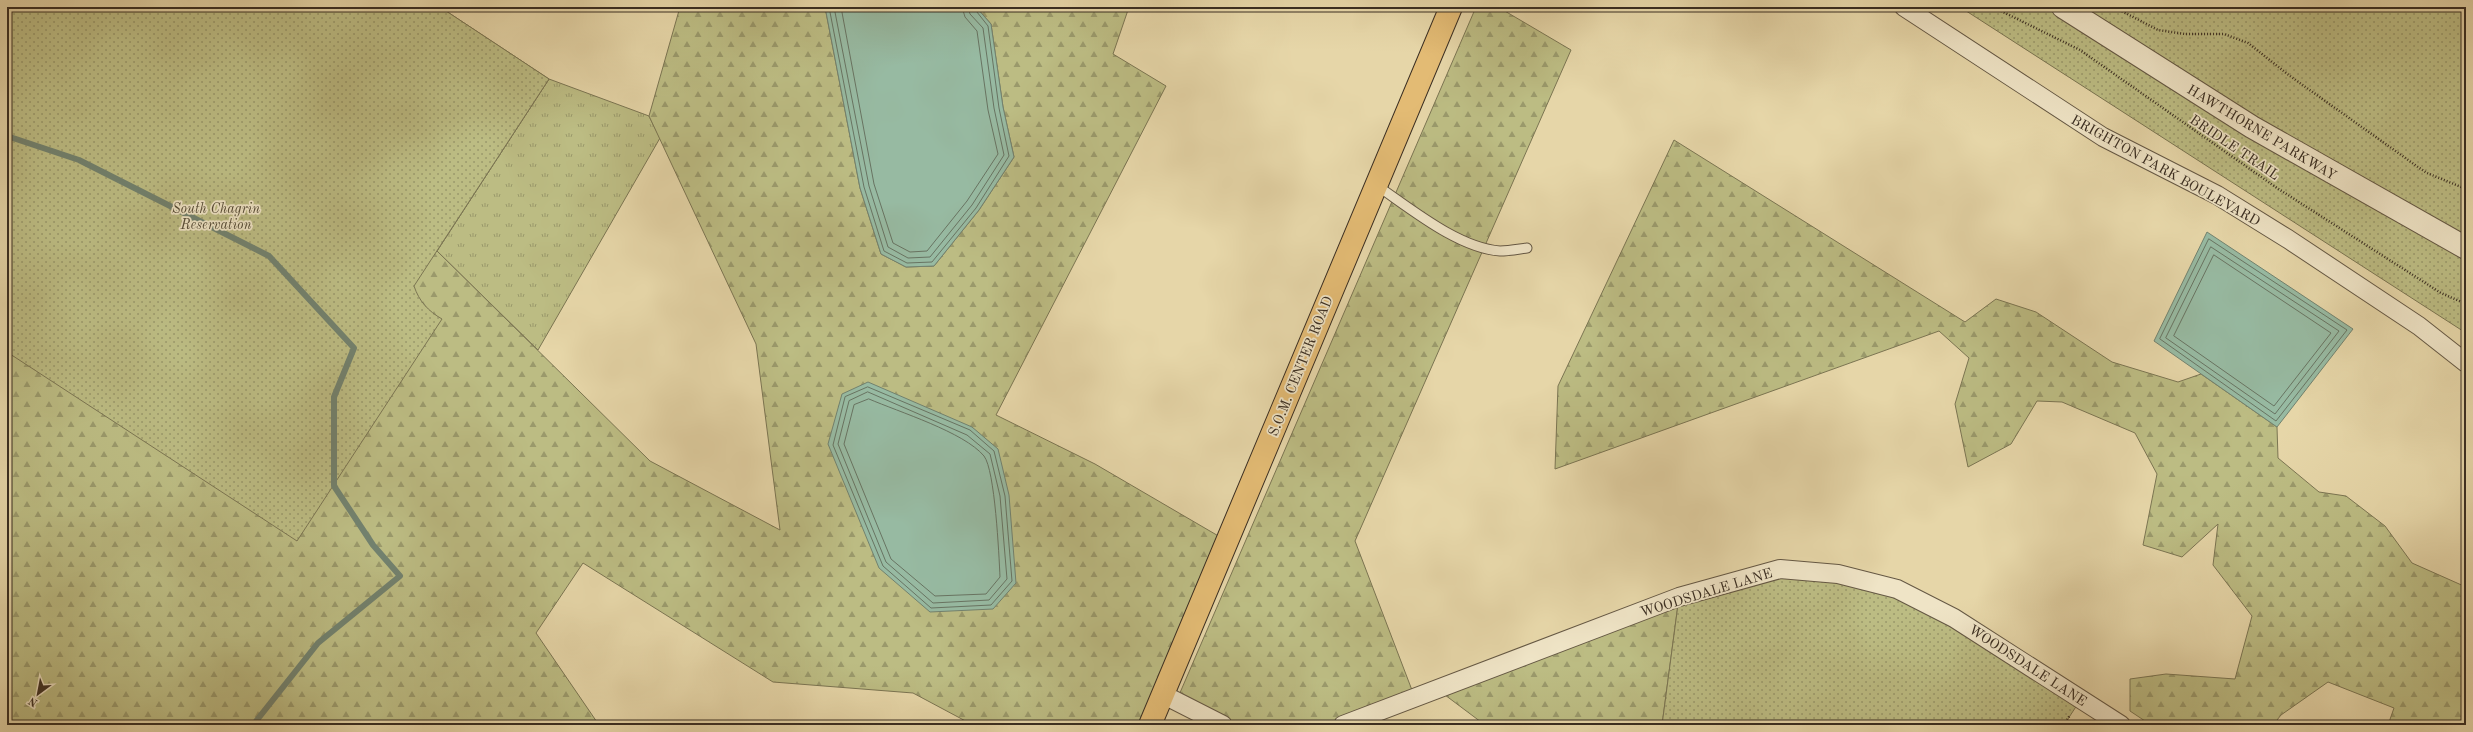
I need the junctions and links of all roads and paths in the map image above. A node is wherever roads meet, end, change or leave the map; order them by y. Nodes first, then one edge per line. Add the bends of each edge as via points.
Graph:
1 (1451, 7) edge
2 (1904, 7) edge
3 (1994, 7) edge
4 (2063, 7) edge
5 (2114, 7) edge
6 (1376, 185) junction
7 (2466, 189) edge
8 (1527, 248) dead end
9 (2466, 248) edge
10 (2466, 304) edge
11 (2466, 363) edge
12 (1164, 695) junction
13 (1150, 725) edge
14 (1223, 725) edge
15 (1343, 725) edge
16 (2121, 725) edge

1 - 6 main road, S.O.M. CENTER ROAD
2 - 11 street, BRIGHTON PARK BOULEVARD via 2103,137 2217,195 2288,239 2419,326
3 - 10 path, BRIDLE TRAIL via 2080,50 2290,196 2441,293
4 - 9 street, HAWTHORNE PARKWAY via 2252,127
5 - 7 path via 2158,30 2185,34 2224,34 2248,43 2290,76 2423,170
6 - 8 lane via 1452,234 1480,246 1500,251
6 - 12 main road, S.O.M. CENTER ROAD
12 - 13 main road, S.O.M. CENTER ROAD
12 - 14 street
15 - 16 street, WOODSDALE LANE via 1679,597 1780,569 1838,574 1897,589 1954,618

